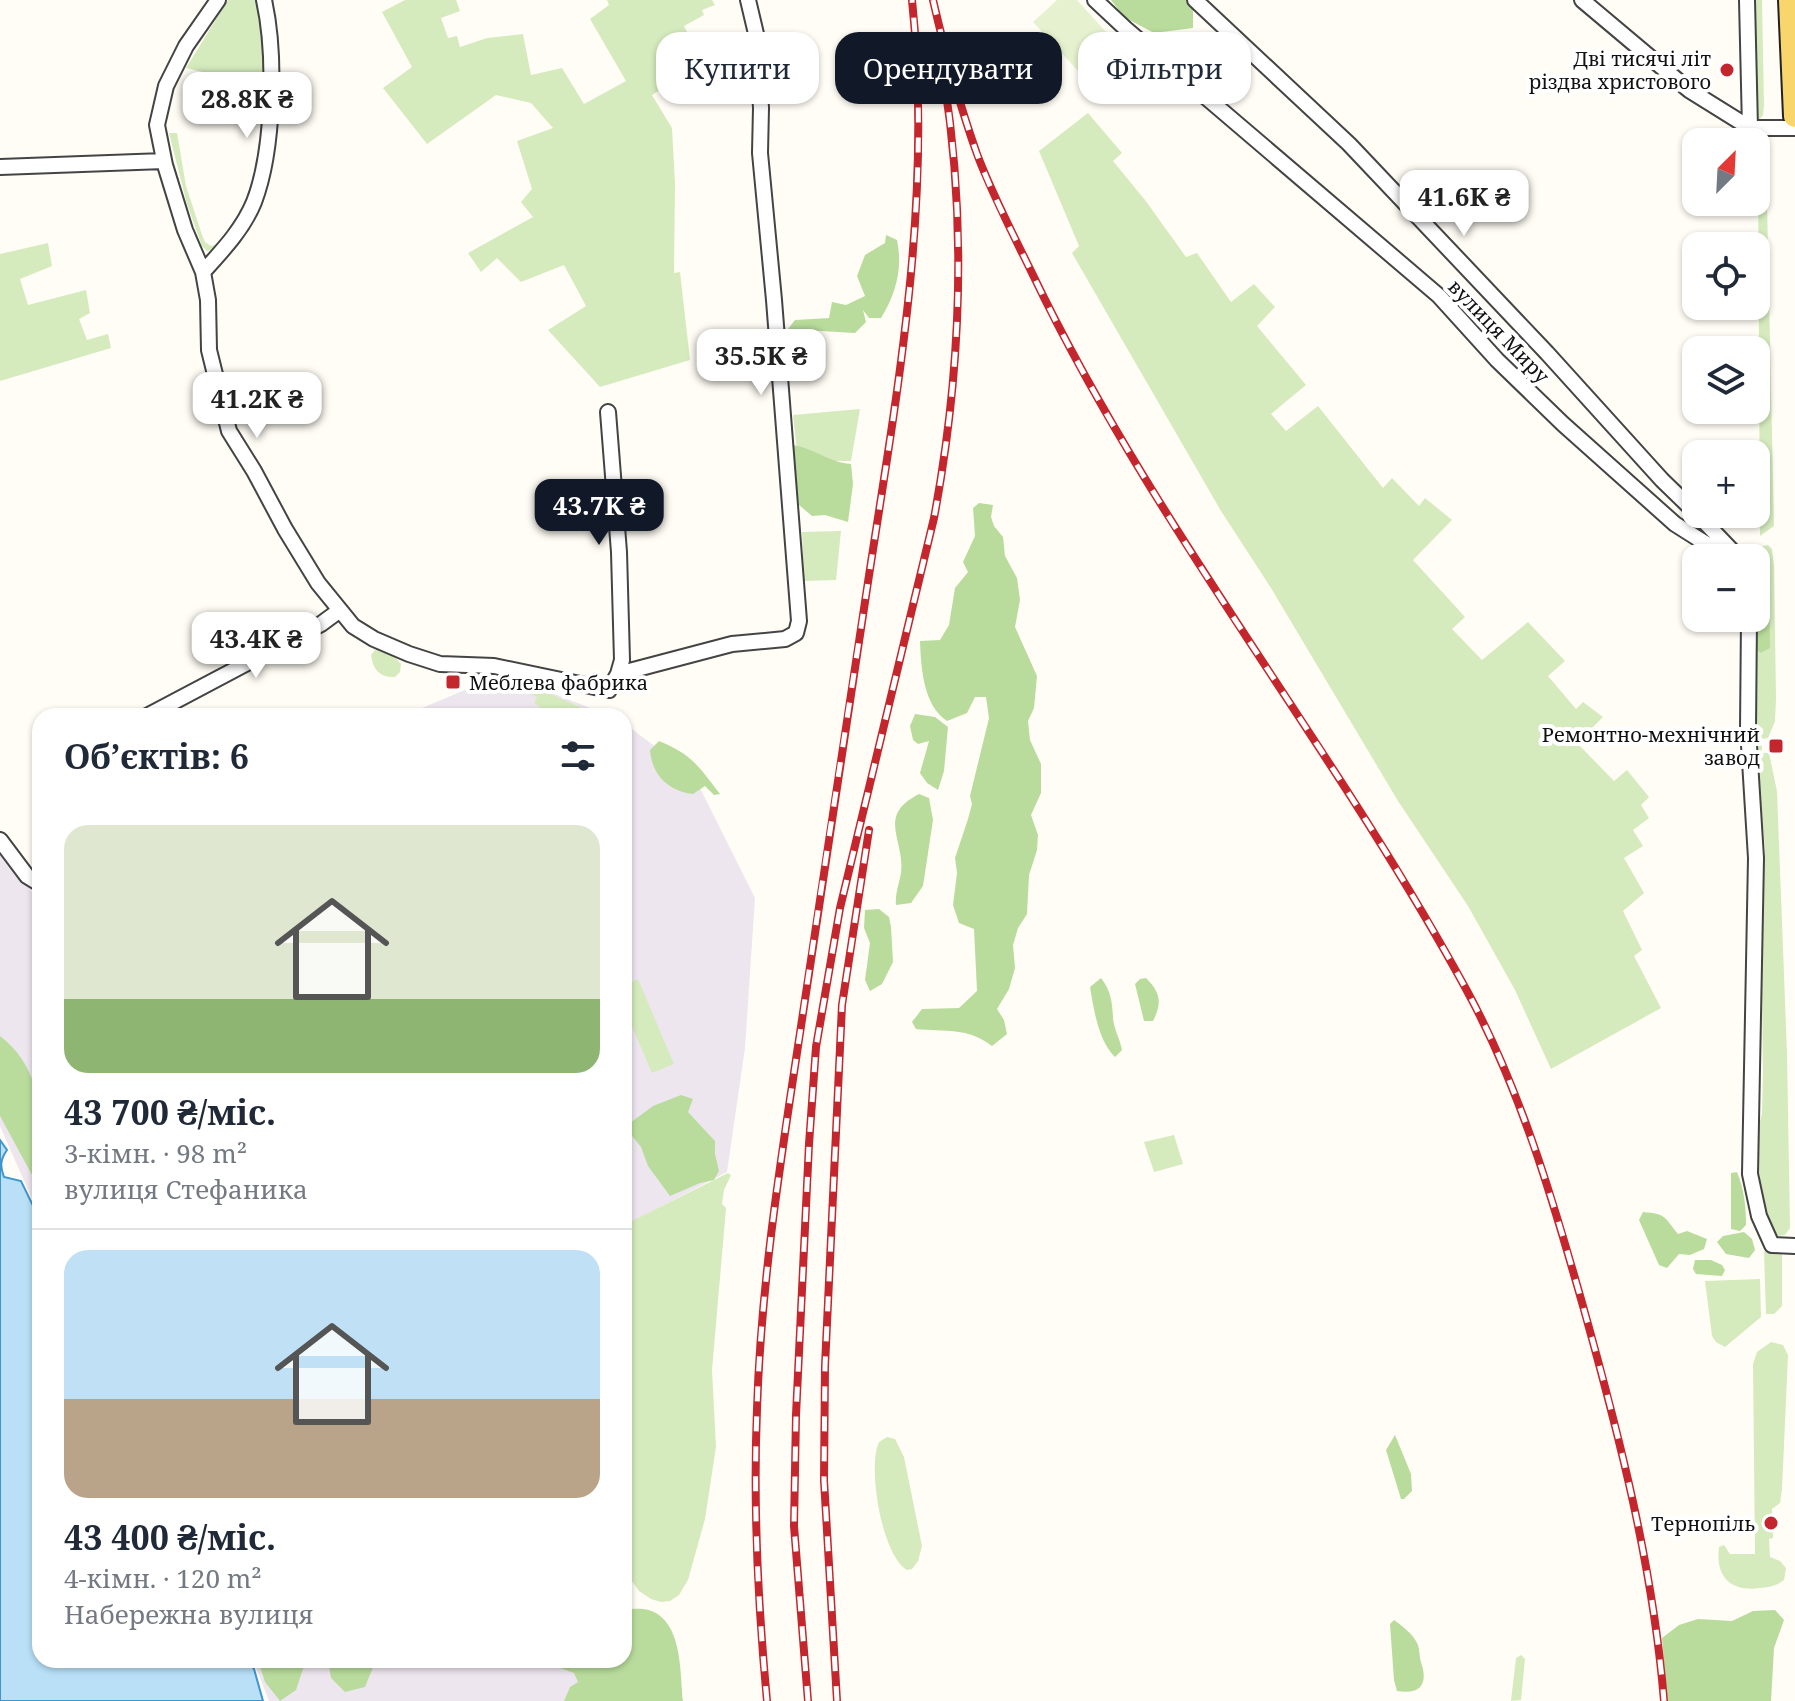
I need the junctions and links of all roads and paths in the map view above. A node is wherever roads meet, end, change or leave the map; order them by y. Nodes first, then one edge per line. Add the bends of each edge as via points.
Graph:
1 (218, 0) edge
2 (264, 0) edge
3 (748, 0) edge
4 (1095, 0) edge
5 (1195, 0) edge
6 (1582, 0) edge
7 (1747, 0) edge
8 (1790, 0) edge
9 (1795, 116) edge
10 (1750, 128) joint
11 (1770, 128) edge
12 (1795, 128) edge
13 (164, 161) junction
14 (0, 167) edge
15 (203, 272) junction
16 (608, 412) dead end
17 (1682, 500) edge
18 (1710, 528) edge
19 (1707, 544) edge
20 (1726, 544) edge
21 (340, 610) junction
22 (1749, 632) edge
23 (618, 674) junction
24 (162, 708) edge
25 (0, 840) edge
26 (32, 879) edge
27 (1795, 1246) edge

1 - 13 street via 166,86 157,125
2 - 15 street via 272,73 263,169 239,231
3 - 23 street via 757,38 760,153 799,621 796,633 785,639 732,644
4 - 19 street, вулиця Миру via 1439,296 1497,360 1606,463 1675,524
5 - 17 street, вулиця Миру via 1349,144
6 - 10 street via 1689,90
7 - 10 street
8 - 9 main road
11 - 12 street
13 - 14 street
13 - 15 street
15 - 21 street via 209,350 229,431 310,570
16 - 23 street via 619,552
18 - 20 street, вулиця Миру
21 - 23 street via 374,639 440,664 494,666 609,690
21 - 24 street
22 - 27 street via 1756,858 1750,1174 1772,1245
25 - 26 street

